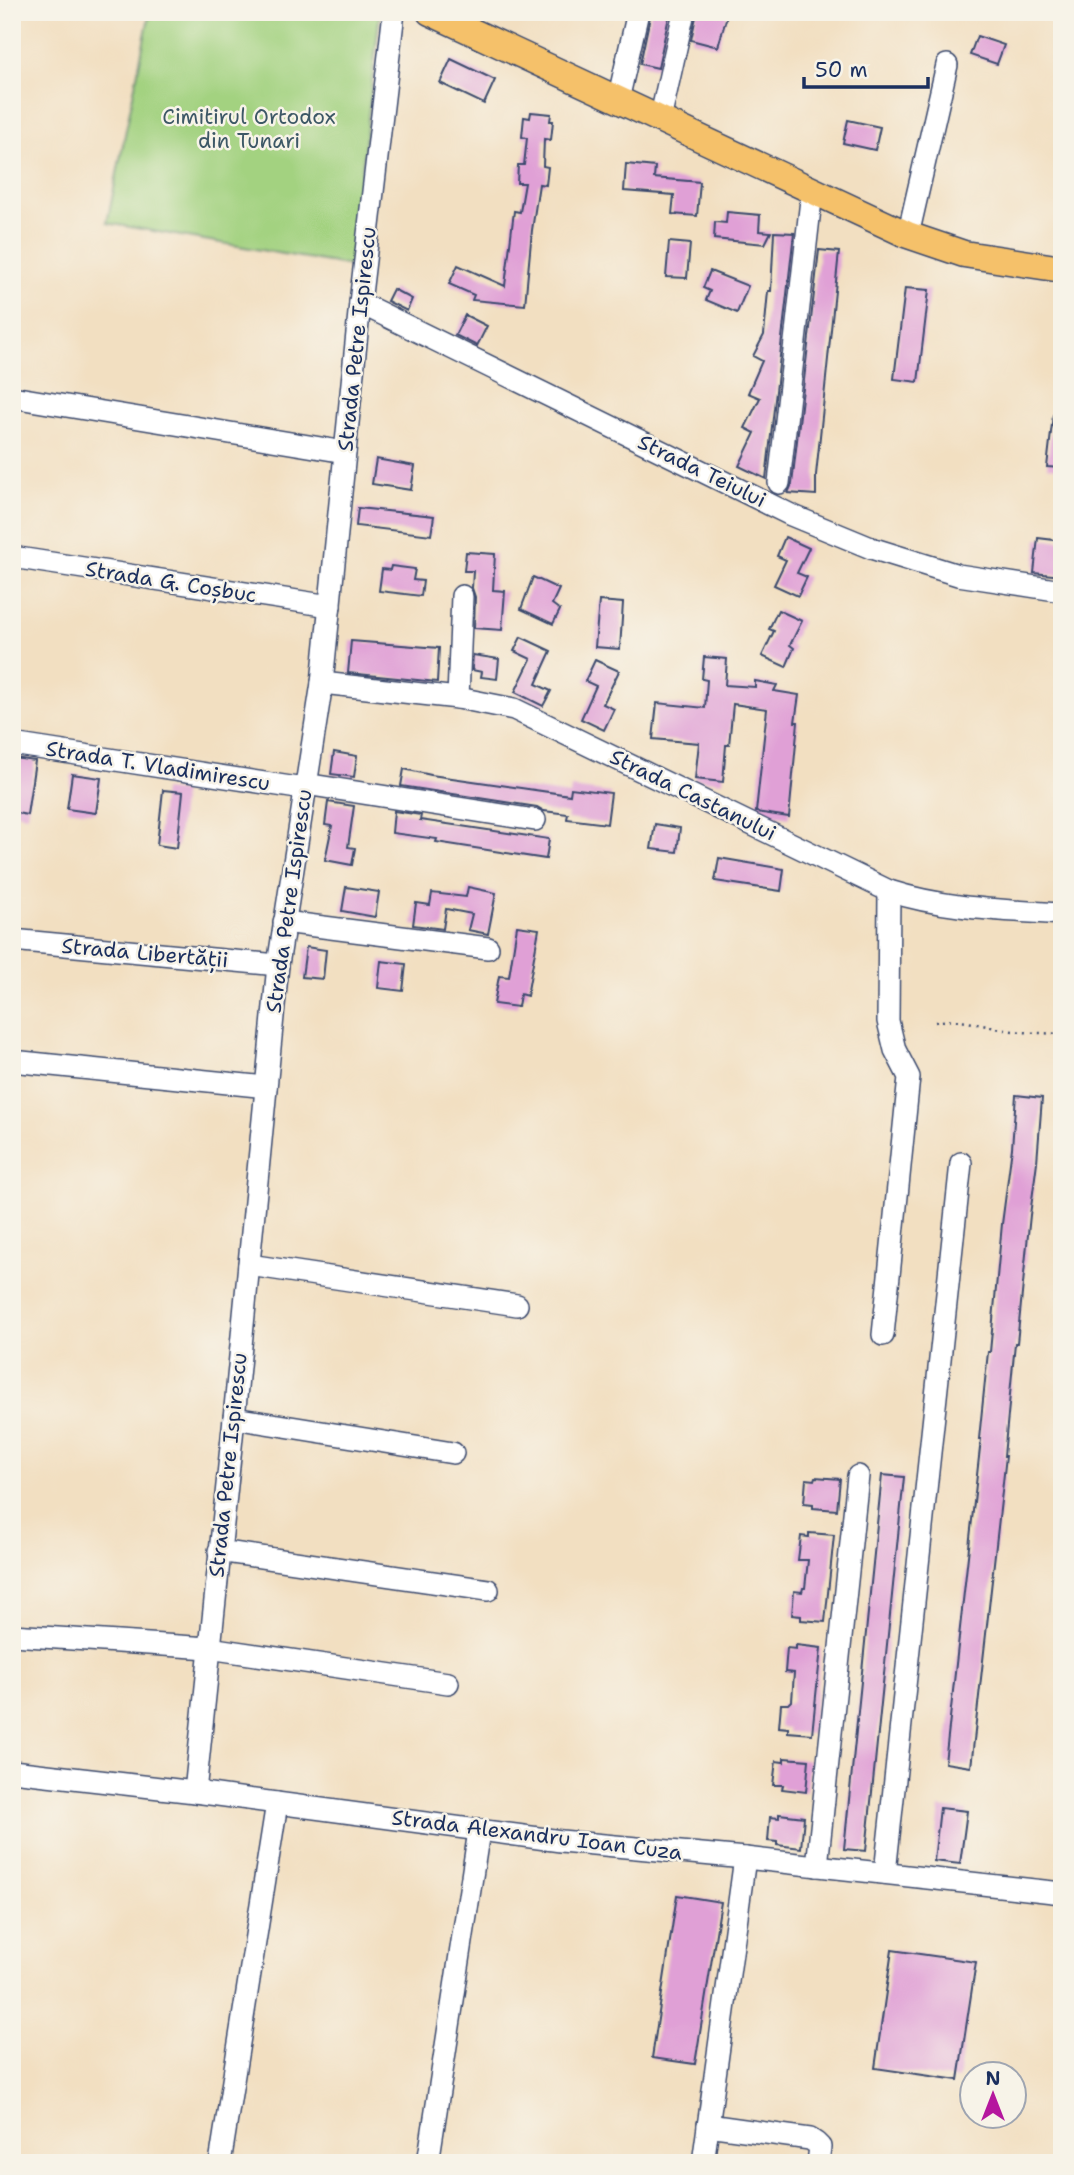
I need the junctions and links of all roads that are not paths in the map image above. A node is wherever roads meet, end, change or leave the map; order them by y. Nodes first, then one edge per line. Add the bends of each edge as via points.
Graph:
1 (394, 12) edge
2 (430, 12) edge
3 (638, 12) edge
4 (684, 12) edge
5 (947, 65) dead end
6 (618, 100) junction
7 (660, 120) junction
8 (812, 191) junction
9 (908, 235) junction
10 (1062, 269) edge
11 (360, 303) junction
12 (12, 397) edge
13 (345, 452) junction
14 (779, 483) dead end
15 (12, 557) edge
16 (1062, 591) edge
17 (462, 596) dead end
18 (330, 606) junction
19 (321, 683) junction
20 (458, 698) junction
21 (12, 744) edge
22 (304, 786) junction
23 (535, 820) dead end
24 (889, 891) junction
25 (1062, 914) edge
26 (284, 922) junction
27 (12, 940) edge
28 (488, 948) dead end
29 (278, 965) junction
30 (12, 1061) edge
31 (266, 1087) junction
32 (961, 1163) dead end
33 (249, 1265) junction
34 (517, 1305) dead end
35 (883, 1335) dead end
36 (234, 1418) junction
37 (453, 1453) dead end
38 (858, 1476) dead end
39 (219, 1551) junction
40 (488, 1590) dead end
41 (12, 1635) edge
42 (209, 1648) junction
43 (448, 1683) dead end
44 (12, 1771) edge
45 (195, 1792) junction
46 (277, 1803) junction
47 (479, 1831) junction
48 (745, 1858) junction
49 (817, 1866) junction
50 (885, 1874) junction
51 (1062, 1893) edge
52 (708, 2125) junction
53 (220, 2163) edge
54 (428, 2163) edge
55 (703, 2163) edge
56 (818, 2163) edge

1 - 11 street, Strada Petre Ispirescu
2 - 6 main road
3 - 6 street
4 - 7 street
5 - 9 street
6 - 7 main road
7 - 8 main road
8 - 9 main road
8 - 14 street
9 - 10 main road via 964,254
11 - 13 street, Strada Petre Ispirescu
11 - 16 street, Strada Teiului via 803,520 871,548 958,575
12 - 13 street
13 - 18 street, Strada Petre Ispirescu
15 - 18 street, Strada G. Coșbuc
17 - 20 street
18 - 19 street, Strada Petre Ispirescu
19 - 20 street, Strada Castanului
19 - 22 street, Strada Petre Ispirescu
20 - 24 street, Strada Castanului via 514,709
21 - 22 street, Strada T. Vladimirescu
22 - 23 street, Strada T. Vladimirescu
22 - 26 street, Strada Petre Ispirescu
24 - 25 street, Strada Castanului via 953,906
24 - 35 street via 888,1021 895,1050 909,1077
26 - 28 street
26 - 29 street, Strada Petre Ispirescu
27 - 29 street, Strada Libertății
29 - 31 street, Strada Petre Ispirescu
30 - 31 street
31 - 33 street, Strada Petre Ispirescu
32 - 50 street
33 - 34 street
33 - 36 street, Strada Petre Ispirescu
36 - 37 street
36 - 39 street, Strada Petre Ispirescu
38 - 49 street
39 - 40 street
39 - 42 street, Strada Petre Ispirescu
41 - 42 street
42 - 43 street
42 - 45 street, Strada Petre Ispirescu
44 - 45 street, Strada Alexandru Ioan Cuza
45 - 46 street, Strada Alexandru Ioan Cuza
46 - 47 street, Strada Alexandru Ioan Cuza
46 - 53 street
47 - 48 street, Strada Alexandru Ioan Cuza
47 - 54 street
48 - 49 street, Strada Alexandru Ioan Cuza
48 - 52 street
49 - 50 street, Strada Alexandru Ioan Cuza
50 - 51 street, Strada Alexandru Ioan Cuza
52 - 55 street
52 - 56 street via 810,2139 820,2147

